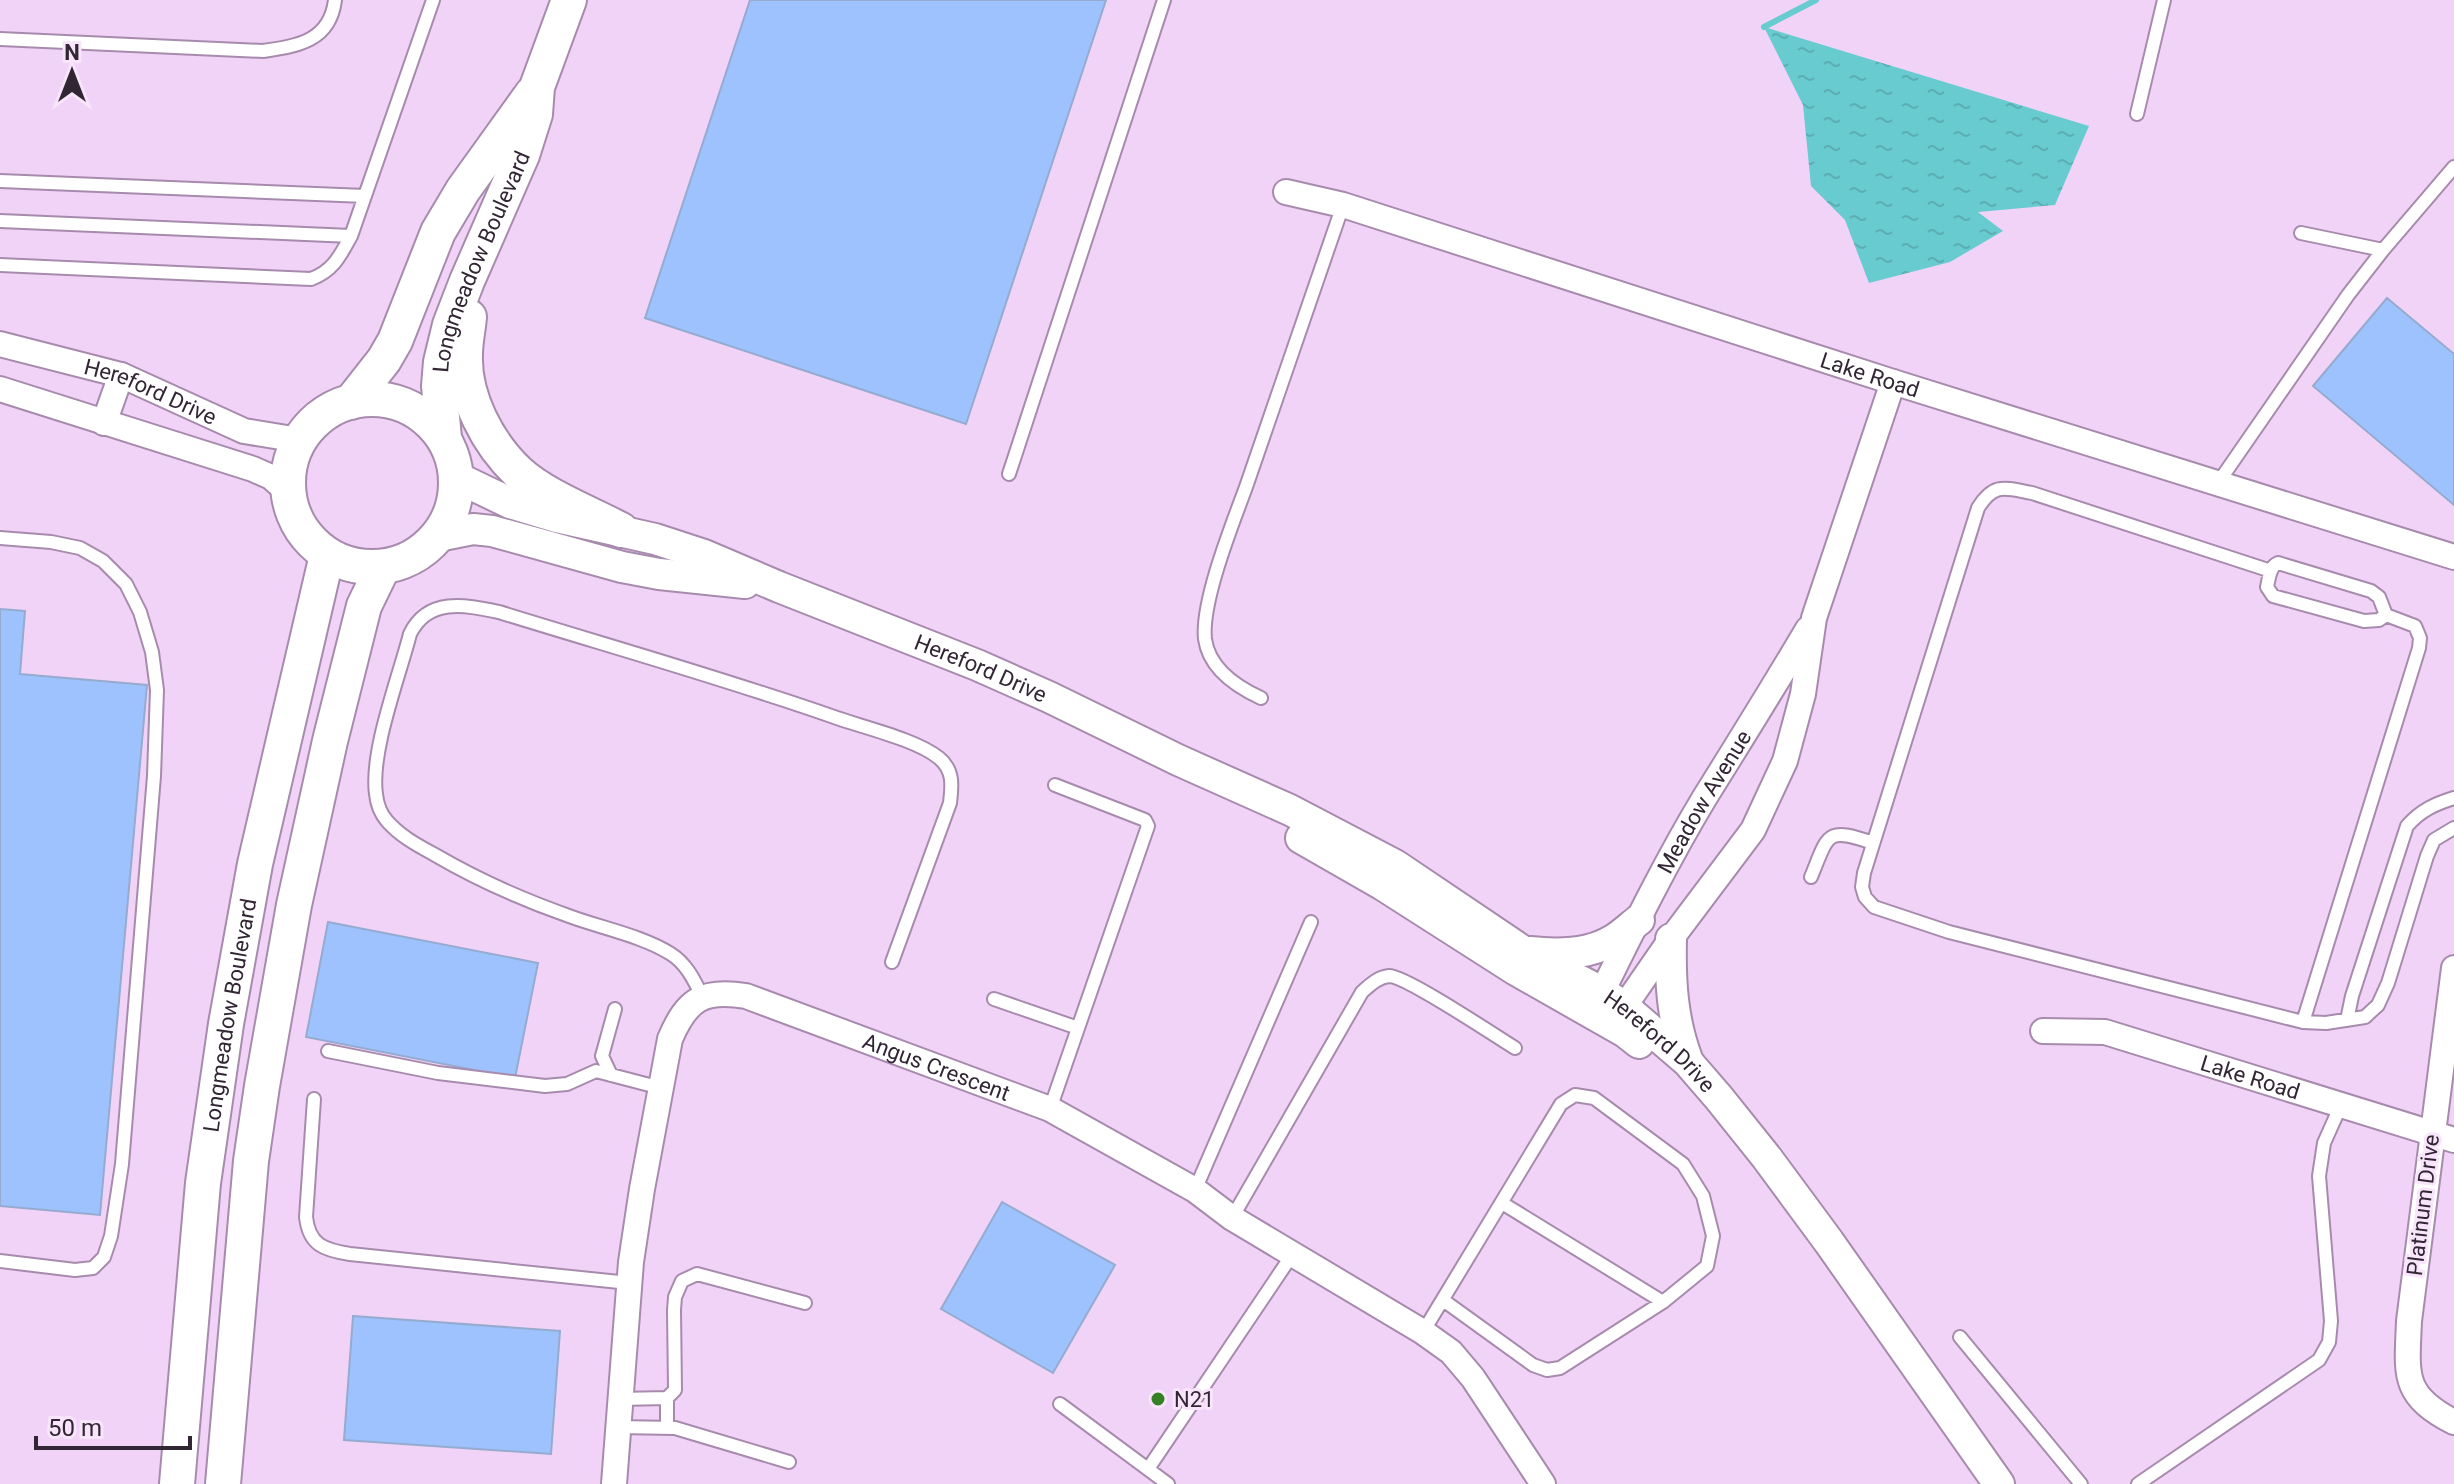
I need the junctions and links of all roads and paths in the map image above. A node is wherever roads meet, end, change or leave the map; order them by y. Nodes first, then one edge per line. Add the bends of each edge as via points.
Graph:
1 (335, 0) edge
2 (433, 0) edge
3 (569, 0) edge
4 (1164, 0) edge
5 (2164, 0) edge
6 (0, 39) edge
7 (537, 87) junction
8 (2137, 114) dead end
9 (2454, 167) edge
10 (0, 181) edge
11 (1286, 192) dead end
12 (365, 196) junction
13 (1343, 205) junction
14 (0, 221) edge
15 (490, 231) junction
16 (2301, 233) dead end
17 (351, 236) junction
18 (2383, 250) junction
19 (0, 265) edge
20 (0, 344) edge
21 (121, 375) junction
22 (1893, 382) junction
23 (0, 389) edge
24 (351, 402) junction
25 (104, 423) junction
26 (444, 438) junction
27 (299, 440) junction
28 (1009, 474) dead end
29 (456, 477) junction
30 (2218, 483) junction
31 (288, 492) junction
32 (621, 530) junction
33 (438, 536) junction
34 (0, 538) edge
35 (327, 555) junction
36 (2454, 557) edge
37 (383, 567) junction
38 (2271, 571) junction
39 (779, 587) junction
40 (2386, 615) junction
41 (1814, 618) junction
42 (1261, 698) dead end
43 (1178, 760) junction
44 (1055, 785) dead end
45 (2454, 798) edge
46 (2454, 828) edge
47 (1873, 843) junction
48 (1811, 877) dead end
49 (1639, 920) junction
50 (1311, 922) dead end
51 (1671, 939) junction
52 (1524, 952) junction
53 (892, 962) dead end
54 (2454, 968) edge
55 (703, 998) junction
56 (994, 999) dead end
57 (615, 1009) dead end
58 (1608, 1009) junction
59 (2347, 1020) junction
60 (2303, 1022) junction
61 (1078, 1028) junction
62 (2043, 1031) dead end
63 (1515, 1048) dead end
64 (328, 1051) dead end
65 (1687, 1061) junction
66 (611, 1075) junction
67 (661, 1088) junction
68 (314, 1099) dead end
69 (2341, 1105) junction
70 (1050, 1109) junction
71 (2443, 1137) edge
72 (1195, 1190) junction
73 (1502, 1203) junction
74 (1232, 1218) junction
75 (1292, 1255) junction
76 (0, 1261) edge
77 (629, 1283) junction
78 (1443, 1300) junction
79 (1663, 1302) junction
80 (805, 1303) dead end
81 (1423, 1332) junction
82 (1960, 1337) dead end
83 (667, 1398) junction
84 (619, 1399) junction
85 (1060, 1404) dead end
86 (2454, 1422) edge
87 (617, 1427) junction
88 (667, 1427) junction
89 (789, 1462) dead end
90 (1148, 1469) junction
91 (177, 1484) edge
92 (223, 1484) edge
93 (614, 1484) edge
94 (1168, 1484) edge
95 (1543, 1484) edge
96 (1977, 1484) edge
97 (1999, 1484) edge
98 (2081, 1484) edge
99 (2138, 1484) edge

1 - 6 lane via 330,22 320,34 263,51
2 - 12 lane
3 - 7 main road, Longmeadow Boulevard
4 - 28 lane
5 - 8 lane
7 - 15 main road, Longmeadow Boulevard via 522,155
7 - 24 main road, Longmeadow Boulevard via 438,232 395,341
9 - 18 lane
10 - 12 lane
11 - 13 street, Lake Road
12 - 17 lane
13 - 22 street, Lake Road
13 - 42 lane via 1205,621 1205,643 1213,661 1242,689
14 - 17 lane
15 - 26 main road, Longmeadow Boulevard via 450,325 441,362
15 - 32 main road via 465,356 469,391 479,415 497,448 521,474
16 - 18 lane
17 - 19 lane via 333,267 311,279
18 - 30 lane
20 - 21 street, Hereford Drive
21 - 25 street
21 - 27 street, Hereford Drive via 244,431
22 - 30 street, Lake Road
22 - 41 street, Meadow Avenue
23 - 25 street, Hereford Drive
24 - 26 main road via 377,399 403,405 426,418
24 - 27 main road via 330,410
25 - 31 street, Hereford Drive via 253,469
26 - 29 main road
27 - 31 main road
29 - 32 street, Hereford Drive via 510,503
29 - 33 main road via 456,498
30 - 36 street, Lake Road
31 - 35 main road via 295,518
32 - 39 street, Hereford Drive via 704,555
33 - 37 main road via 403,562
33 - 39 street, Hereford Drive via 492,531 622,567
34 - 76 lane via 80,548 103,561 126,584 140,612 157,690 122,1164 111,1236 104,1257 93,1268
35 - 37 main road via 347,564
35 - 91 main road, Longmeadow Boulevard via 255,864 226,1024 203,1183
37 - 92 main road, Longmeadow Boulevard via 364,606 330,741 262,1086
38 - 40 lane via 2278,563 2371,591
38 - 40 lane via 2267,587 2273,596 2364,621
38 - 47 lane via 2032,493 2000,488 1987,494 1978,508
39 - 43 street, Hereford Drive via 977,665
40 - 60 lane via 2415,626 2419,648
41 - 49 street, Meadow Avenue via 1704,799
41 - 51 street, Meadow Avenue via 1803,694 1785,761 1753,830
43 - 52 street, Hereford Drive via 1395,865
43 - 58 street, Hereford Drive via 1516,970
44 - 61 lane via 1145,820 1148,826
45 - 59 lane via 2417,814 2407,826
46 - 59 lane via 2434,840 2427,856 2378,1005 2365,1017
47 - 48 lane via 1846,834 1830,837
47 - 60 lane via 1862,887 1874,907 1949,932
49 - 52 street via 1594,949 1554,955
49 - 58 street, Meadow Avenue
50 - 72 lane
51 - 58 street, Meadow Avenue via 1650,970
51 - 65 street via 1671,996
52 - 58 street, Hereford Drive
53 - 55 lane via 950,803 950,771 942,760 793,702 499,612 453,606 425,615 410,634 379,746 375,791 386,820 404,837 482,882 674,955
54 - 71 street, Platinum Drive
55 - 67 street via 677,1023
55 - 70 street, Angus Crescent via 714,993 746,996
56 - 61 lane
57 - 66 lane via 602,1056
58 - 65 street, Hereford Drive
58 - 96 street, Hereford Drive via 1714,1116 1959,1448
59 - 60 lane
61 - 70 lane
62 - 69 street, Lake Road via 2105,1032
63 - 74 lane via 1407,982 1386,976 1374,982 1362,992
64 - 66 lane via 438,1073 545,1086 567,1084 596,1071
65 - 97 street, Hereford Drive via 1794,1194
66 - 67 lane
67 - 77 street
68 - 77 lane via 306,1217 311,1238 319,1244 350,1254
69 - 71 street, Lake Road
69 - 99 lane via 2324,1143 2319,1176 2329,1342 2319,1360
70 - 72 street, Angus Crescent
71 - 86 street, Platinum Drive via 2409,1321 2409,1374 2415,1395
72 - 74 street, Angus Crescent
73 - 78 lane
73 - 79 lane
73 - 79 lane via 1561,1104 1575,1095 1594,1098 1683,1164 1703,1196 1713,1236 1707,1266
74 - 75 street, Angus Crescent
75 - 81 street, Angus Crescent
75 - 90 lane
77 - 84 street
78 - 79 lane via 1547,1370 1560,1368
78 - 81 lane
80 - 83 lane via 697,1274 682,1281 674,1310 675,1390
81 - 95 street, Angus Crescent via 1451,1352 1473,1378
82 - 98 lane
83 - 84 lane
83 - 88 lane
84 - 87 street
85 - 90 lane
87 - 88 lane
87 - 93 street
88 - 89 lane
90 - 94 lane

